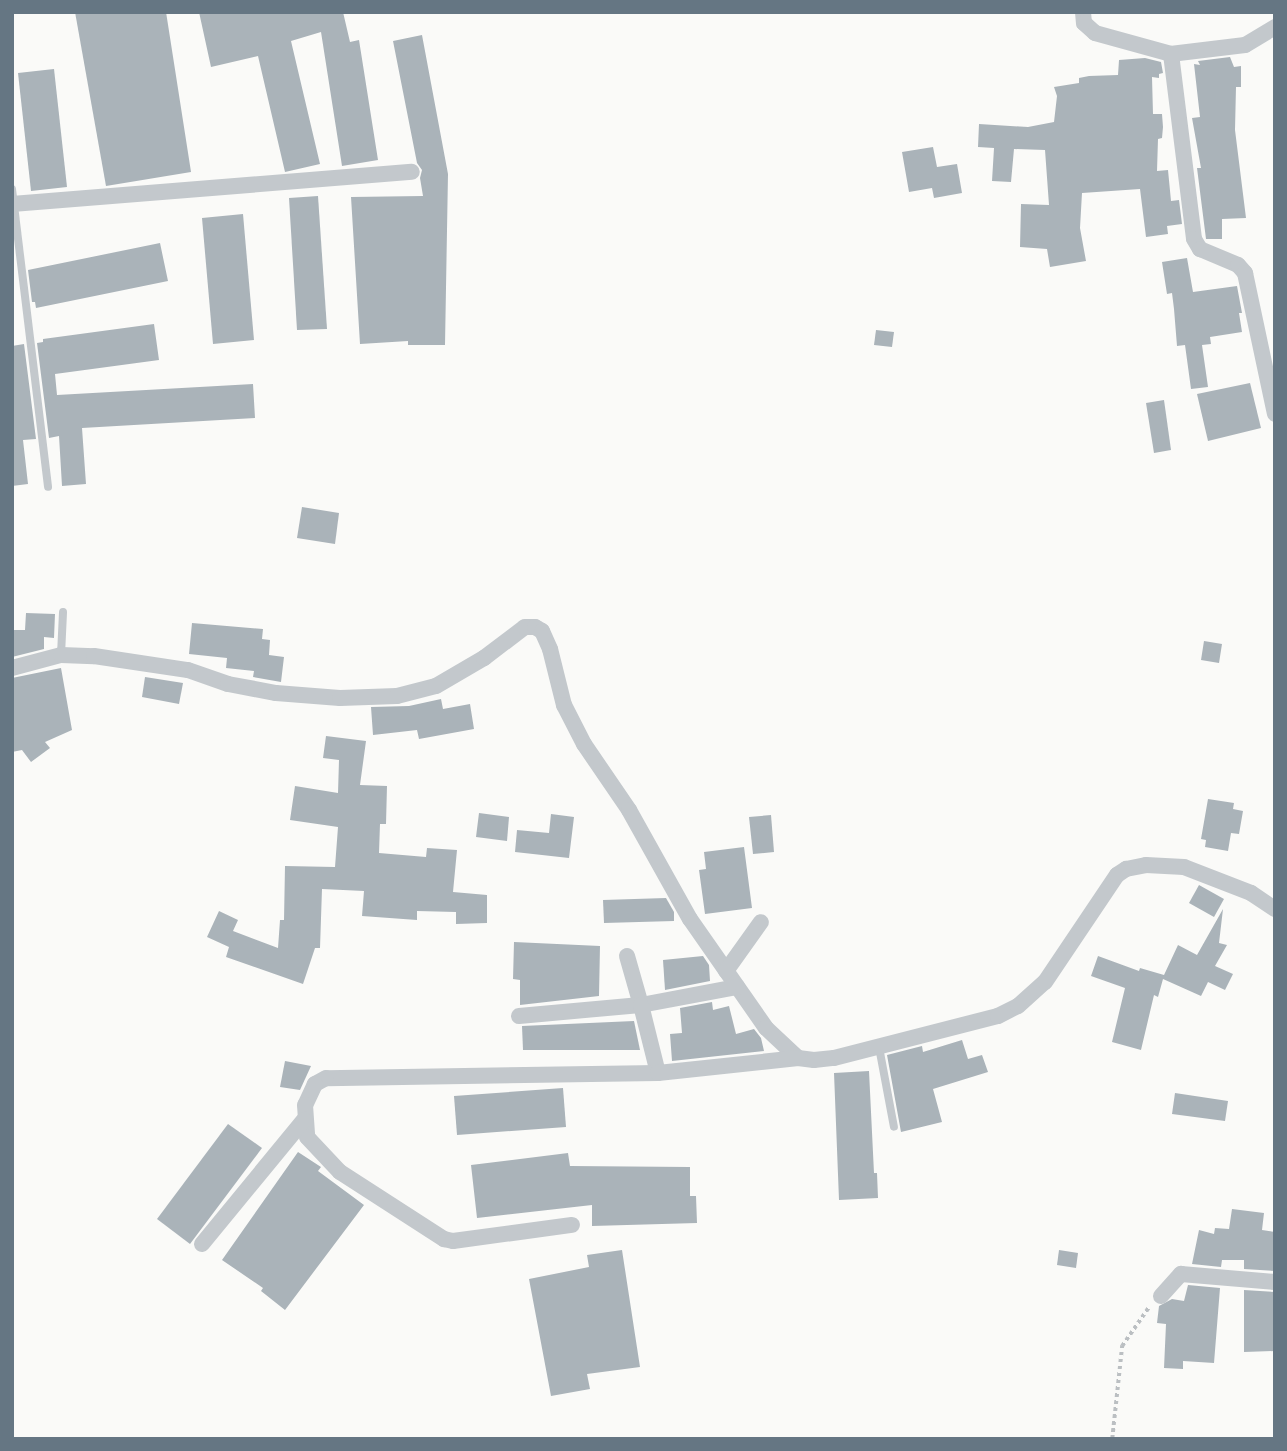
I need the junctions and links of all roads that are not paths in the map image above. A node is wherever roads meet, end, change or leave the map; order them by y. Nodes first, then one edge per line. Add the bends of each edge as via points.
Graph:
1 (1083, 12) edge
2 (1275, 27) edge
3 (1171, 54) junction
4 (412, 172) dead end
5 (13, 199) edge
6 (1275, 414) edge
7 (48, 487) dead end
8 (63, 612) dead end
9 (61, 656) junction
10 (12, 668) edge
11 (1275, 909) edge
12 (761, 922) dead end
13 (627, 956) dead end
14 (726, 971) junction
15 (737, 987) junction
16 (641, 1005) junction
17 (519, 1016) dead end
18 (879, 1047) junction
19 (798, 1058) junction
20 (658, 1073) junction
21 (304, 1120) junction
22 (894, 1127) dead end
23 (572, 1225) dead end
24 (202, 1244) dead end
25 (1275, 1282) edge
26 (1161, 1296) road end

1 - 3 street via 1084,23 1095,33
2 - 3 street via 1245,45
3 - 6 street via 1194,239 1199,249 1238,265 1245,273
4 - 5 street
5 - 7 lane
8 - 9 lane
9 - 10 street
9 - 14 street via 167,666 276,693 366,698 436,687 525,627 535,627 542,631 550,649 564,705 584,744
11 - 18 street via 1251,893 1184,867 1126,869 1028,999 998,1016
12 - 14 street
13 - 16 street
14 - 15 street
15 - 16 street
15 - 19 street via 779,1043
16 - 17 street
16 - 20 street
18 - 19 street via 834,1058
18 - 22 lane
19 - 20 street
20 - 21 street via 326,1078 310,1092
21 - 23 street via 307,1137 340,1172 444,1239
21 - 24 street
25 - 26 street via 1181,1274

